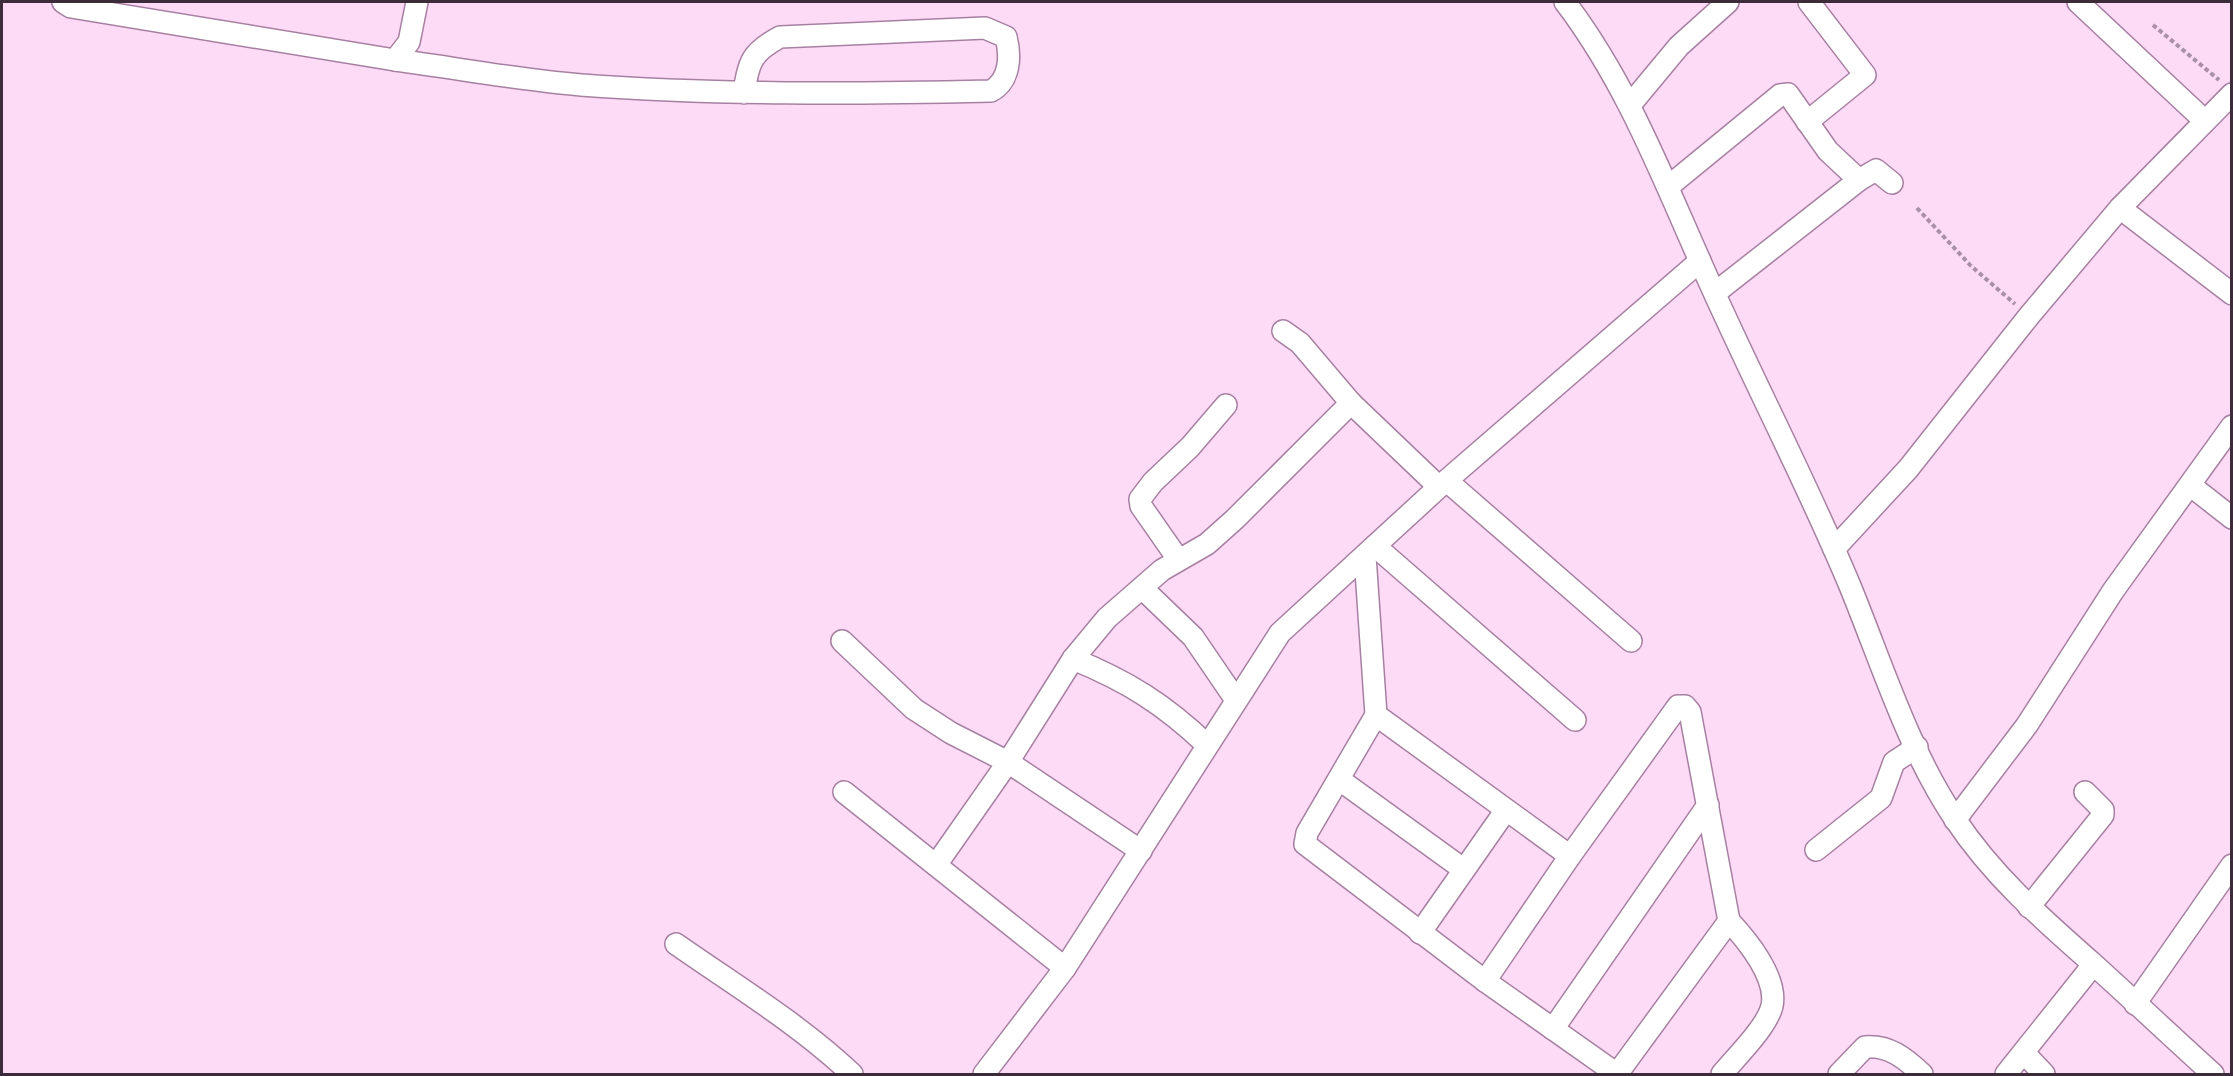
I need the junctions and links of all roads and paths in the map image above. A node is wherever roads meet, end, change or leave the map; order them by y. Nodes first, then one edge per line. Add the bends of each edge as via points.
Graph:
1 (63, 2) edge
2 (417, 2) edge
3 (1565, 2) edge
4 (1728, 2) edge
5 (1809, 2) edge
6 (2078, 2) edge
7 (2153, 25) dead end
8 (396, 60) junction
9 (2227, 88) edge
10 (744, 93) junction
11 (1630, 105) junction
12 (2205, 121) junction
13 (1807, 122) junction
14 (1859, 180) junction
15 (1892, 183) dead end
16 (1670, 186) junction
17 (1917, 208) dead end
18 (2120, 208) junction
19 (1700, 261) junction
20 (1715, 293) junction
21 (2232, 294) edge
22 (2029, 316) junction
23 (1283, 331) dead end
24 (1351, 403) junction
25 (1226, 405) dead end
26 (2232, 426) edge
27 (1443, 484) junction
28 (2190, 485) junction
29 (2232, 518) edge
30 (1834, 549) junction
31 (1370, 551) junction
32 (1178, 559) junction
33 (1142, 588) junction
34 (842, 640) dead end
35 (1631, 641) dead end
36 (1073, 659) junction
37 (1236, 700) junction
38 (1376, 715) junction
39 (1575, 720) dead end
40 (1207, 745) junction
41 (1917, 747) junction
42 (1008, 762) junction
43 (1340, 780) junction
44 (844, 792) dead end
45 (2085, 792) dead end
46 (1708, 805) junction
47 (1506, 810) junction
48 (1955, 820) junction
49 (1141, 850) junction
50 (1816, 850) dead end
51 (1570, 856) junction
52 (936, 865) junction
53 (2232, 865) edge
54 (1463, 869) junction
55 (2028, 907) junction
56 (1730, 921) junction
57 (1419, 933) junction
58 (676, 944) dead end
59 (2093, 965) junction
60 (1065, 968) junction
61 (1485, 981) junction
62 (2134, 1004) junction
63 (1553, 1029) junction
64 (2025, 1054) junction
65 (852, 1074) edge
66 (984, 1074) edge
67 (1617, 1074) edge
68 (1722, 1074) edge
69 (1839, 1074) edge
70 (1922, 1074) edge
71 (2007, 1074) edge
72 (2044, 1074) edge
73 (2213, 1074) edge

1 - 8 street via 71,7
2 - 8 street via 409,42
3 - 11 street via 1593,39
4 - 11 street via 1691,33
5 - 13 street via 1865,75
6 - 12 street
7 - 9 path
8 - 10 street via 579,85
9 - 12 street
10 - 10 street via 753,57 761,47 780,37 985,28 1006,37 1010,52 1003,80 991,92
11 - 16 street
12 - 18 street
13 - 14 street via 1828,150
13 - 16 street via 1788,94 1780,94
14 - 15 street via 1876,170
14 - 20 street
16 - 19 street
17 - 22 path via 1971,266
18 - 21 street
18 - 22 street
19 - 20 street
19 - 27 street
20 - 30 street
22 - 30 street via 1908,469
23 - 24 street via 1300,343
24 - 27 street
24 - 32 street via 1235,519 1207,544
25 - 32 street via 1190,447 1152,482 1140,500
26 - 28 street
27 - 31 street
27 - 35 street
28 - 29 street
28 - 48 street via 2113,591 2026,725
30 - 41 street
31 - 37 street via 1281,633
31 - 38 street
31 - 39 street
32 - 33 street
33 - 36 street via 1107,618
33 - 37 street via 1194,637
34 - 42 street via 914,709
36 - 40 street via 1152,698
36 - 42 street
37 - 40 street
38 - 43 street
38 - 47 street
40 - 49 street
41 - 48 street
41 - 50 street via 1894,762 1881,798
42 - 49 street
42 - 52 street
43 - 54 street
43 - 57 street via 1307,833 1305,844
44 - 52 street
45 - 55 street via 2103,810 2103,815
46 - 51 street via 1690,712 1685,706 1678,706
46 - 56 street
46 - 63 street
47 - 51 street
47 - 54 street
48 - 55 street via 1993,870
49 - 60 street
51 - 61 street
52 - 60 street
53 - 62 street
54 - 57 street
55 - 59 street
56 - 67 street
56 - 68 street via 1751,946 1771,986 1772,1006
57 - 61 street
58 - 65 street via 795,1024
59 - 62 street
59 - 64 street
60 - 66 street
61 - 63 street
62 - 73 street
63 - 67 street
64 - 71 street
64 - 72 street
69 - 70 street via 1865,1047 1879,1046 1894,1052

